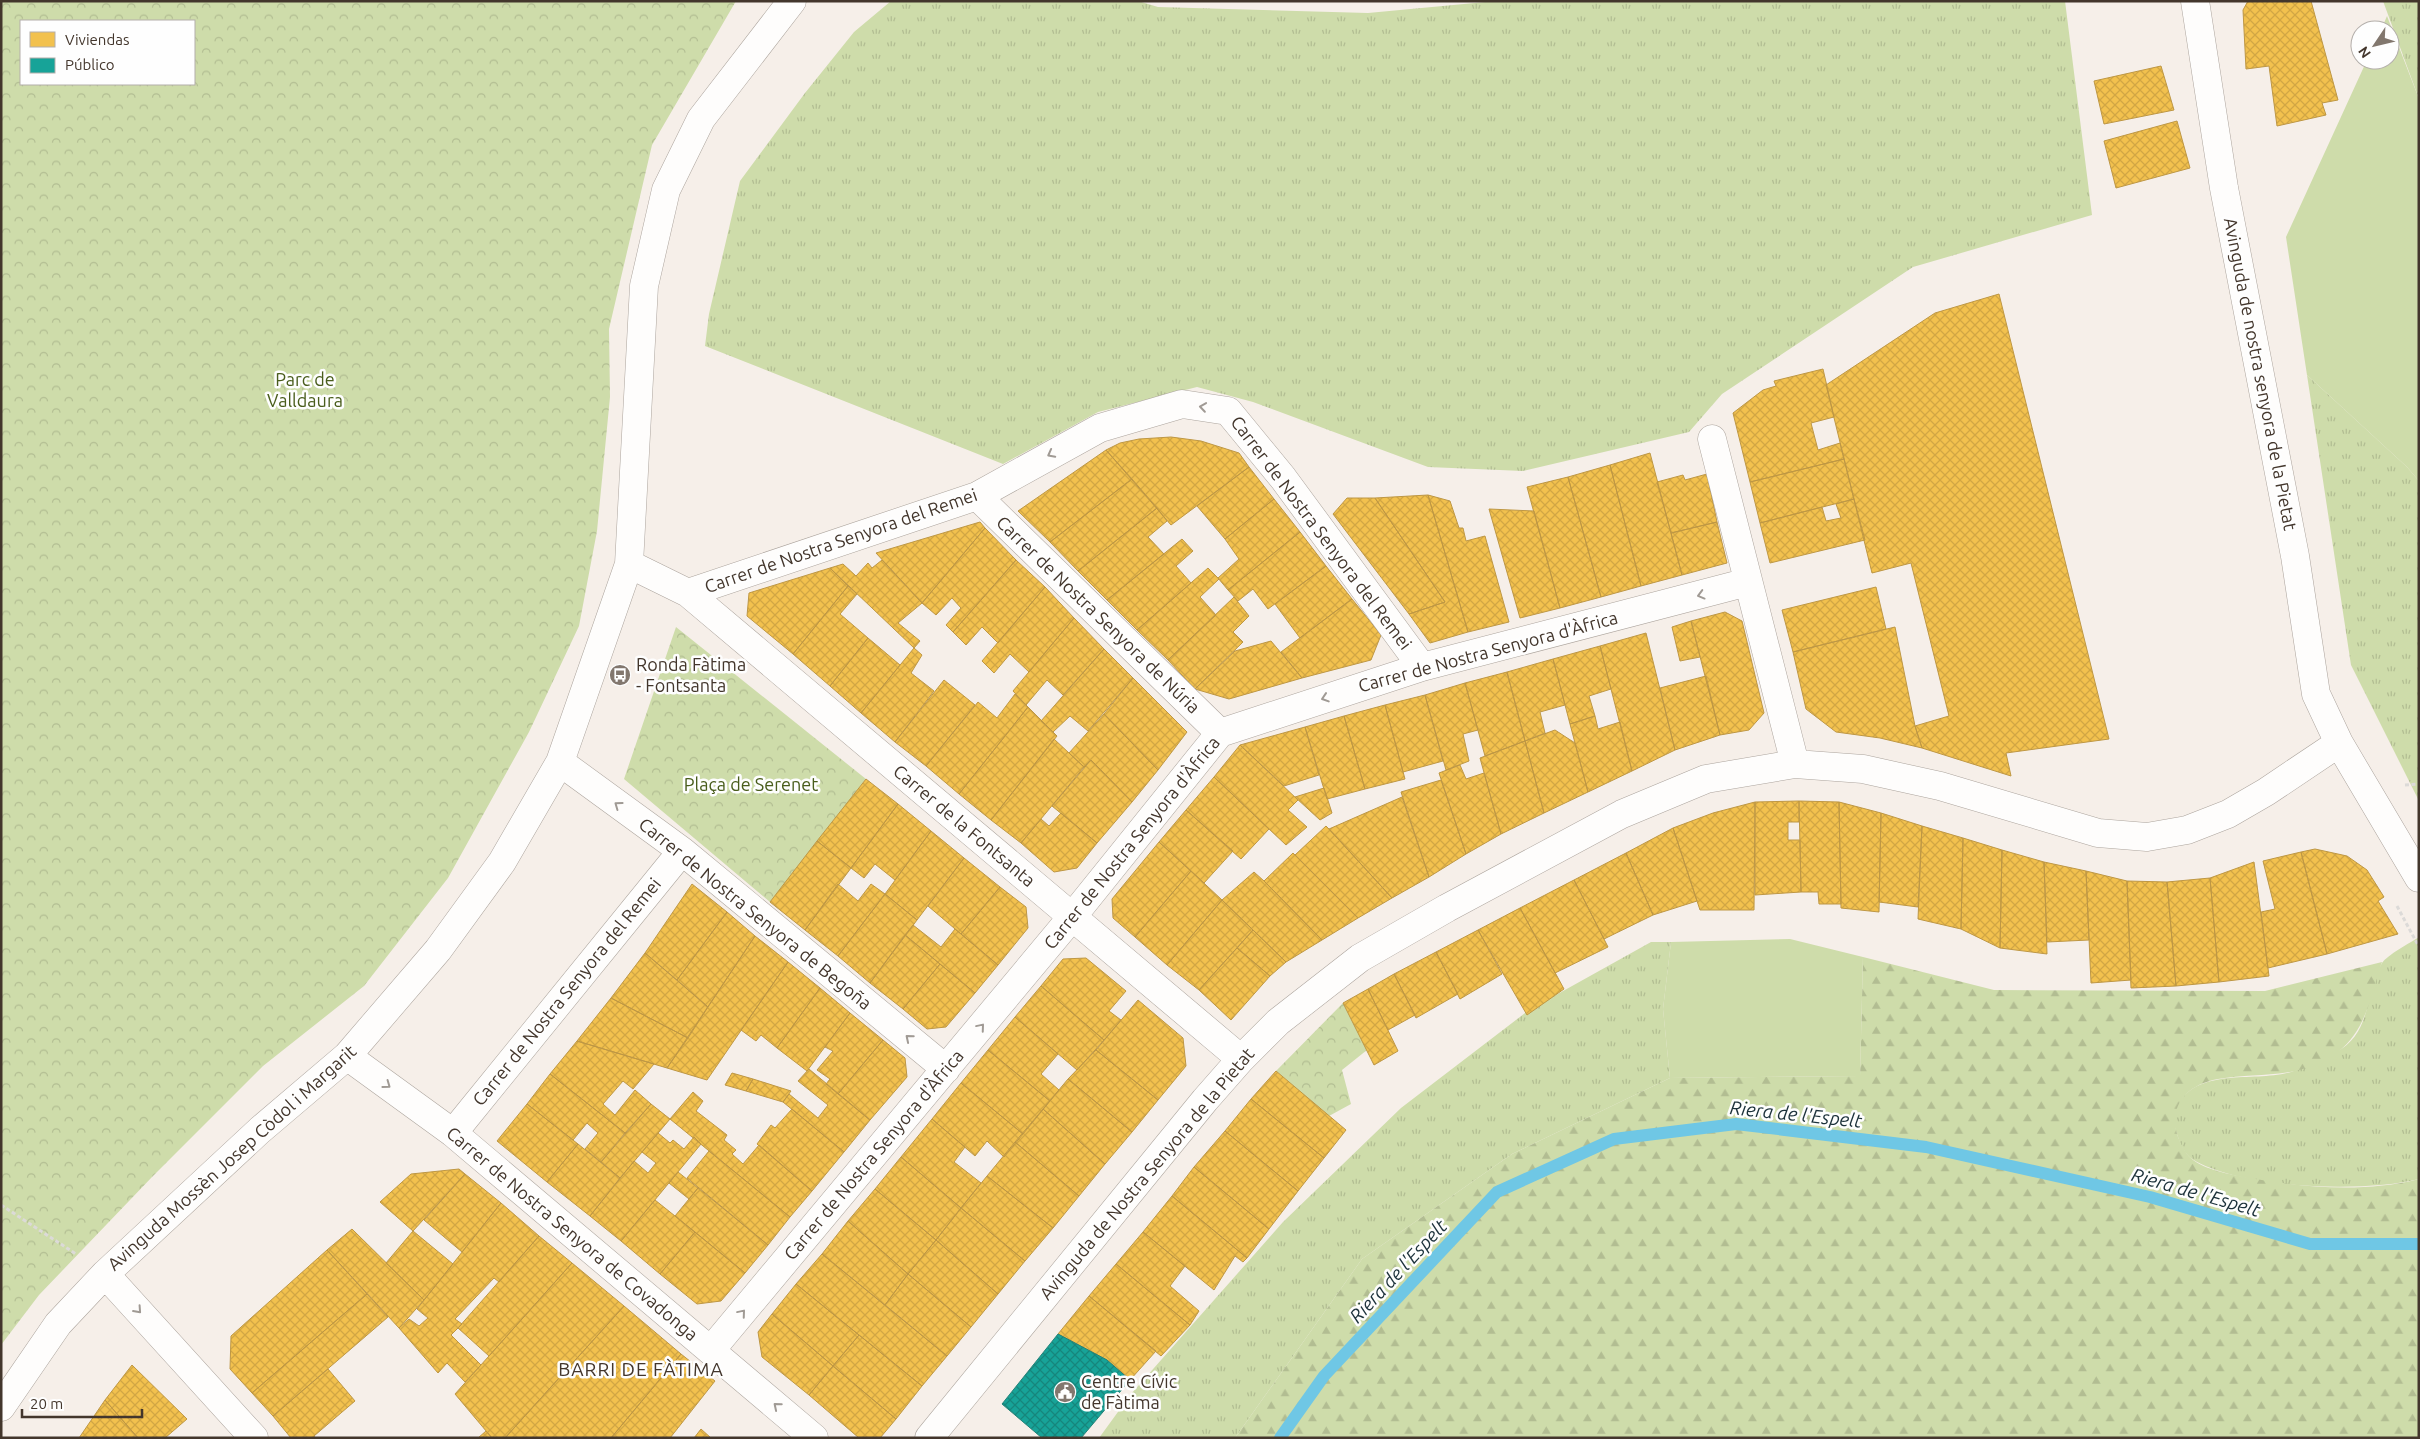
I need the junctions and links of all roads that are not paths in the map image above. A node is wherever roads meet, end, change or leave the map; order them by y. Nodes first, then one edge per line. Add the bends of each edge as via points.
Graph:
1 (792, 1) edge
2 (2195, 1) edge
3 (1712, 439) dead end
4 (977, 496) junction
5 (629, 564) junction
6 (1748, 582) junction
7 (688, 593) junction
8 (1422, 667) junction
9 (1220, 733) junction
10 (2339, 743) junction
11 (560, 762) junction
12 (1795, 764) junction
13 (682, 851) junction
14 (2416, 873) edge
15 (1072, 917) junction
16 (347, 1056) junction
17 (1241, 1059) junction
18 (946, 1069) junction
19 (453, 1133) junction
20 (105, 1274) junction
21 (711, 1350) junction
22 (1, 1407) edge
23 (254, 1438) edge
24 (814, 1438) edge
25 (929, 1438) edge

1 - 5 street, Avinguda Mossèn Josep Còdol i Margarit via 701,119 666,190 644,286
2 - 10 street, Avinguda de nostra senyora de la Pietat via 2224,188 2295,556 2316,694
3 - 6 street
4 - 7 street, Carrer de Nostra Senyora del Remei
8 -> 4 street, Carrer de Nostra Senyora del Remei via 1283,478 1228,411 1182,404 1100,428
4 - 9 street, Carrer de Nostra Senyora de Núria
5 - 7 street, Carrer de Nostra Senyora del Remei
5 - 11 street, Avinguda Mossèn Josep Còdol i Margarit
6 -> 8 street, Carrer de Nostra Senyora d'Àfrica
6 - 12 street
7 - 15 street, Carrer de la Fontsanta
8 -> 9 street, Carrer de Nostra Senyora d'Àfrica
9 - 15 street, Carrer de Nostra Senyora d'Àfrica
10 - 12 street, Avinguda de Nostra Senyora de la Pietat via 2228,814 2187,830 2147,837 2098,833 1940,786 1862,769
10 - 14 street, Avinguda de nostra senyora de la Pietat
13 -> 11 street, Carrer de Nostra Senyora de Begoña
11 - 16 street, Avinguda Mossèn Josep Còdol i Margarit via 502,862 438,950
12 - 17 street, Avinguda de Nostra Senyora de la Pietat via 1706,779 1604,824 1360,958 1278,1022
18 -> 13 street, Carrer de Nostra Senyora de Begoña
13 - 19 street, Carrer de Nostra Senyora del Remei
15 - 17 street, Carrer de la Fontsanta
18 -> 15 street, Carrer de Nostra Senyora d'Àfrica
16 -> 19 street, Carrer de Nostra Senyora de Covadonga
16 - 20 street, Avinguda Mossèn Josep Còdol i Margarit via 260,1130
17 - 25 street, Avinguda de Nostra Senyora de la Pietat
21 -> 18 street, Carrer de Nostra Senyora d'Àfrica
19 - 21 street, Carrer de Nostra Senyora de Covadonga
20 - 22 street, Avinguda Mossèn Josep Còdol i Margarit via 58,1324
20 -> 23 street
24 -> 21 street, Carrer de Nostra Senyora de Covadonga

